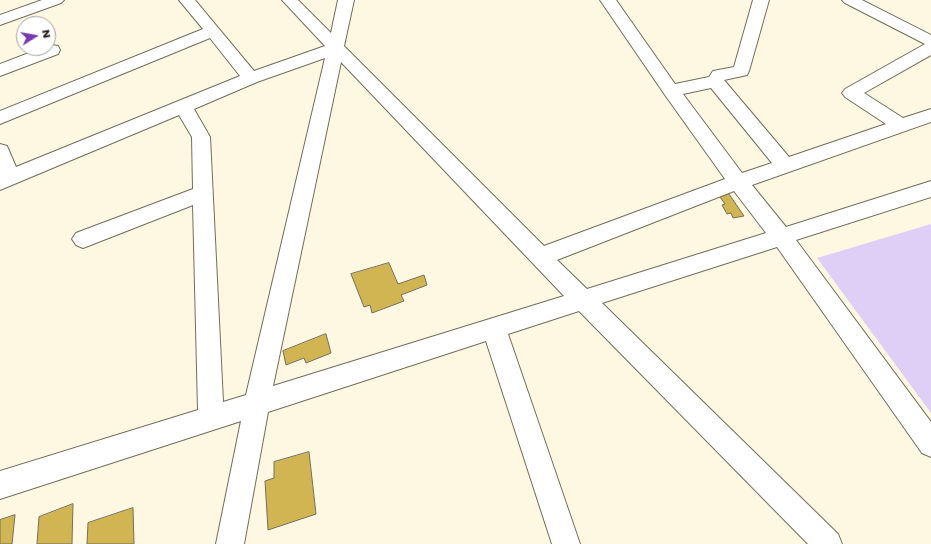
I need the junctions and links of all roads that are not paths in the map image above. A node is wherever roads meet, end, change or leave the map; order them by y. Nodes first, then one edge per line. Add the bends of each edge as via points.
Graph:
1 (56, 0) edge
2 (187, 0) edge
3 (290, 0) edge
4 (346, 0) edge
5 (608, 0) edge
6 (760, 0) edge
7 (850, 0) edge
8 (0, 20) edge
9 (212, 31) junction
10 (931, 41) edge
11 (336, 48) junction
12 (931, 48) edge
13 (36, 56) edge
14 (0, 70) edge
15 (251, 78) junction
16 (715, 81) junction
17 (670, 91) junction
18 (183, 106) junction
19 (931, 114) edge
20 (0, 118) edge
21 (901, 125) junction
22 (0, 151) edge
23 (785, 165) junction
24 (5, 180) edge
25 (738, 182) junction
26 (931, 189) edge
27 (203, 193) junction
28 (782, 237) junction
29 (83, 239) dead end
30 (540, 257) junction
31 (584, 300) junction
32 (494, 328) junction
33 (257, 403) junction
34 (212, 418) junction
35 (931, 444) edge
36 (0, 485) edge
37 (230, 544) edge
38 (566, 544) edge
39 (828, 544) edge

1 - 8 street
2 - 9 street
3 - 11 street
4 - 11 street
5 - 17 street
6 - 16 street via 741,71 719,75
7 - 10 street
9 - 15 street
9 - 20 street
11 - 15 street
11 - 30 street
11 - 33 street
12 - 21 street via 851,93
13 - 14 street
15 - 18 street
16 - 17 street
16 - 23 street
17 - 25 street
18 - 24 street
18 - 27 street via 201,137
19 - 21 street
21 - 23 street
22 - 24 street
23 - 25 street
25 - 28 street
25 - 30 street
26 - 28 street
27 - 29 street
27 - 34 street
28 - 31 street
28 - 35 street
30 - 31 street
31 - 32 street
31 - 39 street
32 - 33 street
32 - 38 street
33 - 34 street
33 - 37 street
34 - 36 street

